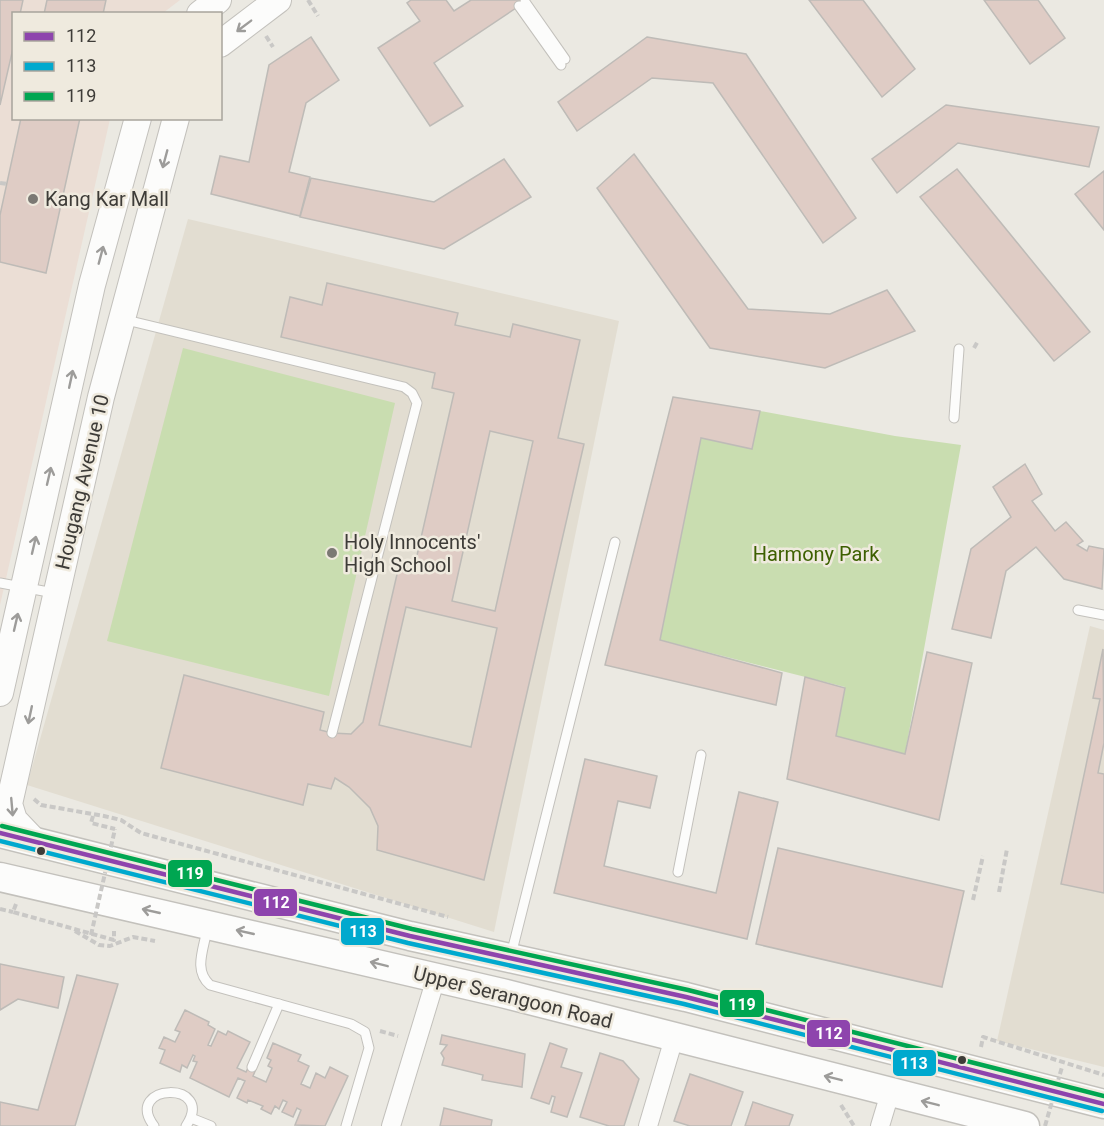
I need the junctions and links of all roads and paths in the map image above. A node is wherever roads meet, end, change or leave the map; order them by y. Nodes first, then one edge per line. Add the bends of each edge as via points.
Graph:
1 (218, 0) edge
2 (278, 0) edge
3 (308, 0) edge
4 (522, 4) dead end
5 (203, 12) edge
6 (318, 16) dead end
7 (222, 42) edge
8 (563, 63) dead end
9 (137, 120) edge
10 (175, 120) edge
11 (0, 183) edge
12 (7, 184) dead end
13 (122, 319) junction
14 (959, 349) dead end
15 (954, 418) dead end
16 (615, 542) dead end
17 (15, 582) edge
18 (57, 594) junction
19 (1078, 610) dead end
20 (1104, 615) edge
21 (0, 693) edge
22 (332, 733) dead end
23 (701, 755) dead end
24 (30, 792) dead end
25 (93, 816) junction
26 (117, 821) dead end
27 (0, 833) edge
28 (34, 841) junction
29 (1007, 849) dead end
30 (983, 856) dead end
31 (678, 872) dead end
32 (11, 879) edge
33 (999, 892) dead end
34 (973, 900) dead end
35 (0, 909) edge
36 (13, 912) junction
37 (459, 920) dead end
38 (208, 924) junction
39 (108, 929) dead end
40 (75, 931) junction
41 (91, 935) junction
42 (157, 941) dead end
43 (510, 957) junction
44 (436, 978) junction
45 (279, 1004) junction
46 (674, 1038) junction
47 (981, 1047) dead end
48 (252, 1067) dead end
49 (1062, 1067) dead end
50 (1104, 1075) edge
51 (1104, 1104) edge
52 (885, 1111) edge
53 (188, 1122) edge
54 (154, 1126) edge
55 (211, 1126) edge
56 (346, 1126) edge
57 (391, 1126) edge
58 (648, 1126) edge
59 (854, 1126) edge
60 (1025, 1126) edge
61 (1045, 1126) edge

1 - 5 main road
2 -> 7 main road
3 - 6 path
4 - 8 lane
17 -> 9 main road, Hougang Avenue 10
10 -> 13 main road, Hougang Avenue 10
11 - 12 path
13 - 18 main road, Hougang Avenue 10
13 - 22 lane via 404,387 412,393 417,403
14 - 15 lane
16 - 43 lane
17 - 18 lane
21 -> 17 main road, Hougang Avenue 10
18 -> 28 main road, Hougang Avenue 10 via 9,804 14,820
19 - 20 lane
23 - 31 lane
24 - 25 path via 41,805
25 - 26 path
25 - 37 path via 121,820 141,834
25 - 41 path, bridge via 91,823 115,829
27 - 28 main road, Upper Serangoon Road
28 - 43 main road, Upper Serangoon Road via 410,936
29 - 33 path
30 - 34 path
32 - 36 path
38 -> 32 main road, Upper Serangoon Road
35 - 36 path
36 - 40 path
44 -> 38 main road, Upper Serangoon Road
38 - 45 lane via 199,968 204,980
39 - 41 path via 116,931 114,940
40 - 41 path
40 - 42 path via 99,945 110,946 134,937
43 - 51 main road, Upper Serangoon Road via 697,999
44 - 46 main road, Upper Serangoon Road
44 - 57 street
45 - 48 lane
45 - 56 lane via 351,1024 368,1037 369,1048
52 -> 46 main road, Upper Serangoon Road
46 - 58 street
47 - 50 path via 982,1037
49 - 61 path, bridge
52 - 59 path via 839,1101
60 -> 52 main road, Upper Serangoon Road
53 - 54 lane via 186,1098 175,1091 162,1092 149,1108
53 - 55 lane

